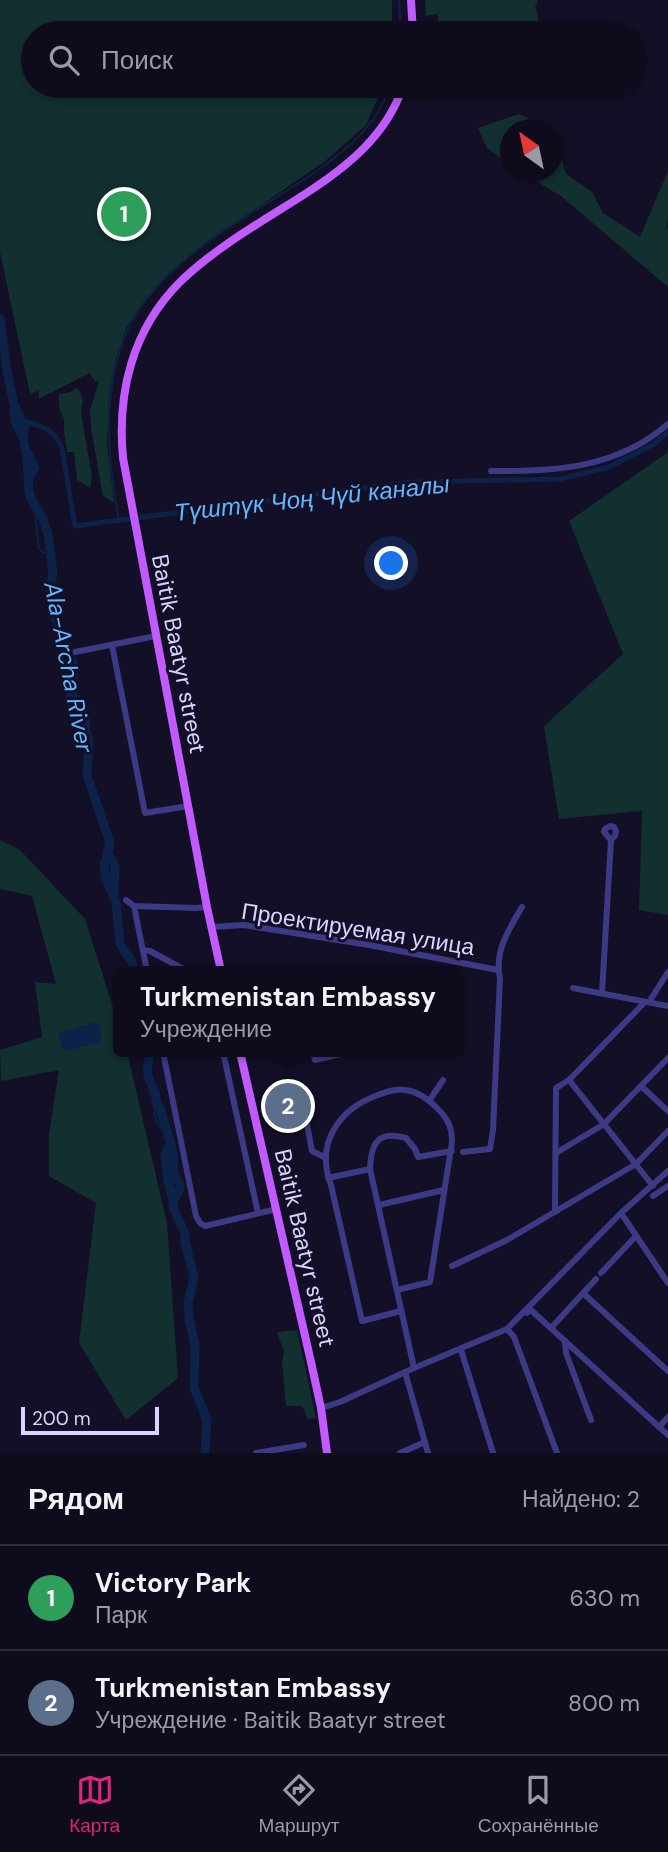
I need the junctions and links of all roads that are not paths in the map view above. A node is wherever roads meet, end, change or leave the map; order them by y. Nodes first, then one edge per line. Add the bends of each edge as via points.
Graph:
1 (411, 0) edge
2 (412, 21) edge
3 (398, 98) edge
4 (668, 424) edge
5 (491, 471) dead end
6 (156, 636) junction
7 (113, 645) junction
8 (75, 652) dead end
9 (188, 806) junction
10 (611, 839) dead end
11 (125, 900) dead end
12 (134, 906) junction
13 (207, 907) junction
14 (522, 907) dead end
15 (212, 927) junction
16 (143, 950) junction
17 (146, 966) edge
18 (178, 966) edge
19 (220, 966) edge
20 (498, 970) junction
21 (668, 972) edge
22 (573, 988) dead end
23 (602, 993) junction
24 (647, 1002) junction
25 (668, 1006) edge
26 (164, 1057) edge
27 (224, 1057) edge
28 (241, 1057) edge
29 (668, 1058) edge
30 (443, 1080) dead end
31 (569, 1080) junction
32 (641, 1086) junction
33 (429, 1101) junction
34 (304, 1109) dead end
35 (668, 1111) edge
36 (604, 1124) junction
37 (668, 1130) edge
38 (452, 1151) junction
39 (463, 1152) dead end
40 (556, 1153) junction
41 (326, 1158) junction
42 (636, 1164) junction
43 (370, 1169) junction
44 (668, 1171) edge
45 (328, 1178) junction
46 (653, 1186) junction
47 (668, 1186) edge
48 (444, 1190) junction
49 (653, 1196) dead end
50 (379, 1205) junction
51 (277, 1209) junction
52 (557, 1211) junction
53 (258, 1213) junction
54 (621, 1213) junction
55 (636, 1236) junction
56 (452, 1266) dead end
57 (668, 1283) edge
58 (397, 1290) junction
59 (583, 1293) junction
60 (401, 1311) junction
61 (551, 1328) junction
62 (508, 1330) junction
63 (565, 1341) junction
64 (461, 1350) junction
65 (414, 1368) junction
66 (668, 1371) edge
67 (405, 1373) junction
68 (321, 1408) junction
69 (668, 1417) edge
70 (591, 1420) dead end
71 (659, 1427) junction
72 (668, 1435) edge
73 (425, 1442) junction
74 (304, 1444) dead end
75 (256, 1453) edge
76 (327, 1453) edge
77 (400, 1453) edge
78 (428, 1453) edge
79 (493, 1453) edge
80 (557, 1453) edge

1 - 2 main road
3 - 6 main road, Baitik Baatyr street via 362,150 202,263 172,290 137,345 122,404 122,450
4 - 5 street via 636,447 599,461 558,470
6 - 7 street
6 - 9 main road, Baitik Baatyr street
7 - 8 street
7 - 9 street via 145,813
9 - 13 main road, Baitik Baatyr street
10 - 23 street
11 - 12 street
12 - 13 street
12 - 16 street
13 - 15 main road, Baitik Baatyr street
14 - 20 street via 503,939
15 - 19 main road, Baitik Baatyr street
15 - 20 street, Проектируемая улица via 244,925
16 - 17 street
16 - 18 street
20 - 39 street via 490,1149
21 - 24 street
22 - 23 street
23 - 24 street
24 - 25 street
24 - 31 street
26 - 53 street via 196,1216 205,1226
27 - 53 street
28 - 51 main road, Baitik Baatyr street
29 - 32 street
30 - 33 street
31 - 36 street
31 - 40 street via 556,1088
32 - 35 street
32 - 36 street
33 - 38 street via 447,1119
33 - 41 street via 399,1089 363,1102 339,1120
34 - 41 street via 312,1151
36 - 40 street
36 - 42 street
37 - 42 street
38 - 43 street via 418,1157 406,1138 387,1136 374,1144
38 - 48 street
40 - 52 street
41 - 45 street
42 - 46 street
42 - 52 street
43 - 45 street
43 - 50 street
44 - 46 street
45 - 60 street via 362,1321
46 - 54 street
47 - 49 street
48 - 50 street
48 - 58 street via 430,1282
50 - 58 street
51 - 53 street
51 - 68 main road, Baitik Baatyr street
52 - 56 street
54 - 55 street
54 - 62 street
55 - 57 street
55 - 59 street
58 - 60 street
59 - 61 street
59 - 66 street
60 - 65 street
61 - 62 street via 530,1310
61 - 63 street
62 - 64 street
62 - 80 street
63 - 70 street
63 - 71 street
64 - 65 street
64 - 79 street
65 - 67 street
67 - 68 street
67 - 73 street
68 - 76 main road, Baitik Baatyr street
69 - 71 street
71 - 72 street
73 - 77 street
73 - 78 street
74 - 75 street

